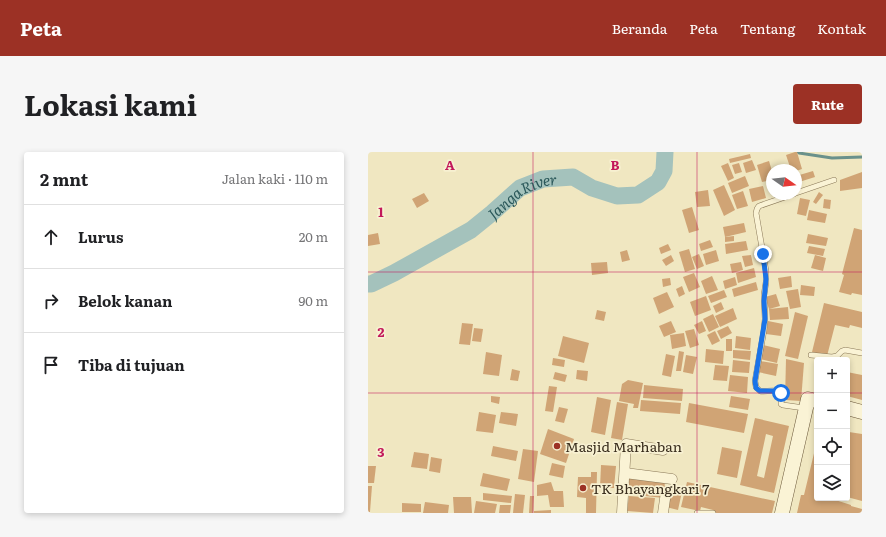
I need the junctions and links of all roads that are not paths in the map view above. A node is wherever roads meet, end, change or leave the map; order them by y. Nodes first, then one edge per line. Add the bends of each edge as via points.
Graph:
1 (834, 180) dead end
2 (802, 191) edge
3 (777, 200) edge
4 (862, 353) edge
5 (811, 355) dead end
6 (812, 405) edge
7 (850, 409) edge
8 (862, 412) edge
9 (663, 450) dead end
10 (625, 472) junction
11 (672, 479) dead end
12 (666, 492) dead end
13 (622, 513) edge
14 (663, 513) edge
15 (697, 513) edge
16 (713, 513) edge
17 (782, 513) edge

1 - 2 lane
3 - 6 lane via 759,206 756,213 766,282 764,330 756,388 760,391 780,392 783,405
4 - 5 lane via 845,350 832,357
6 - 17 street
7 - 8 street
9 - 10 street via 626,444
10 - 11 street
10 - 13 street
12 - 14 street
15 - 16 lane

